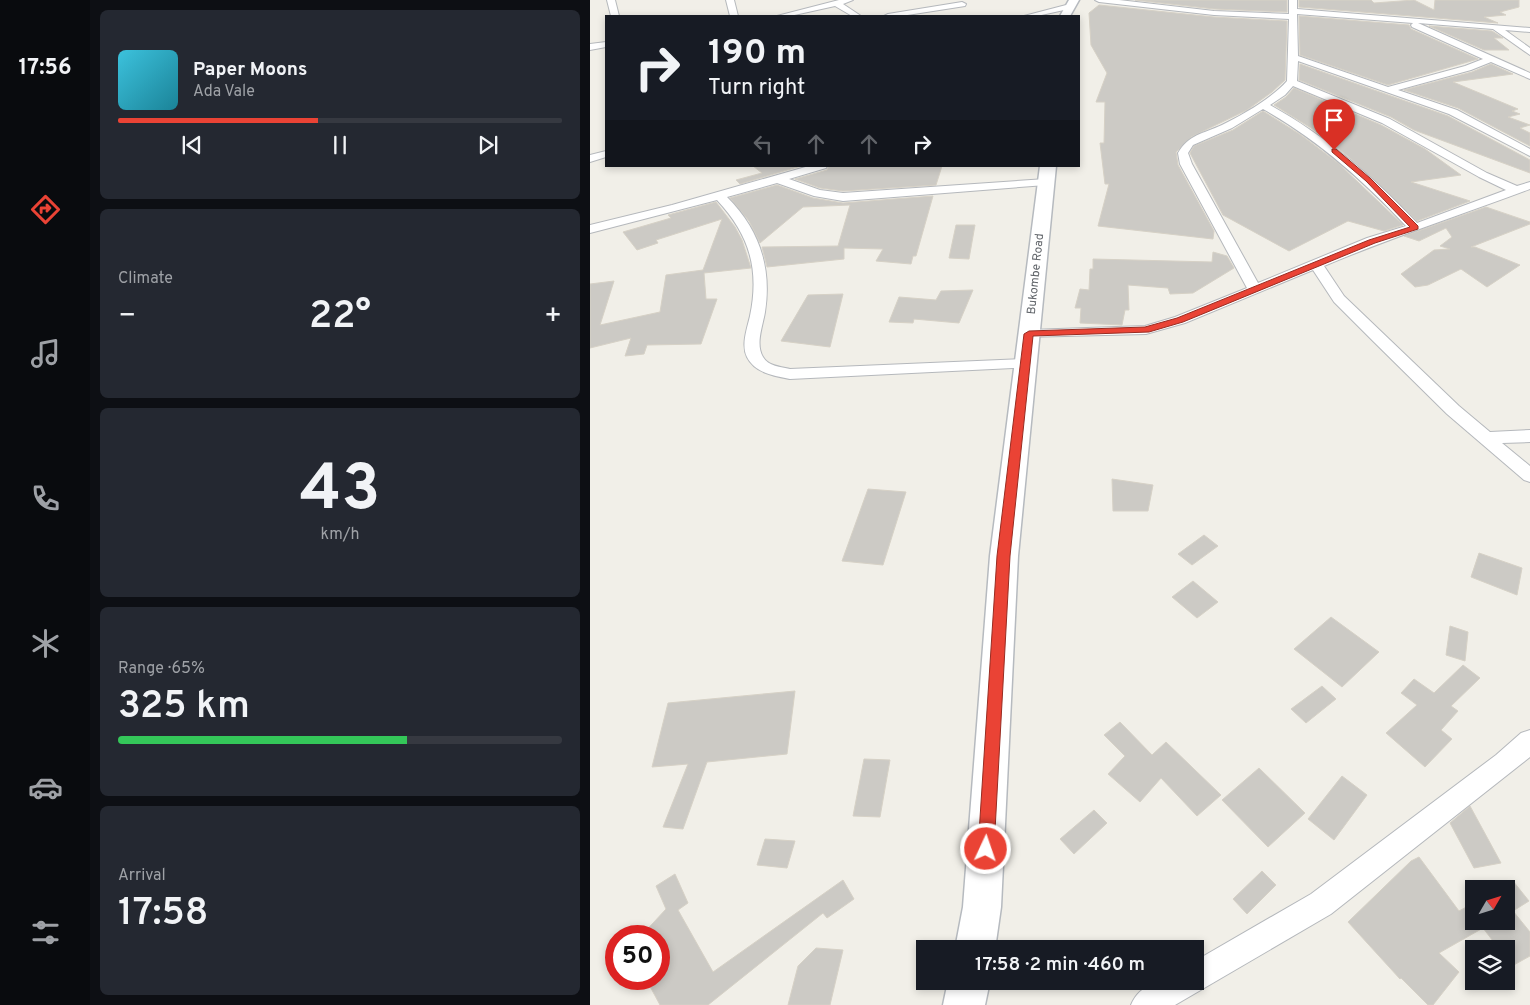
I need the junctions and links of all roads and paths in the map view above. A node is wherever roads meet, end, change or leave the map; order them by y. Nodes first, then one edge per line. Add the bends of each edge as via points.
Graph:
1 (611, 0) edge
2 (730, 0) edge
3 (849, 0) edge
4 (1099, 0) edge
5 (836, 3) junction
6 (1072, 3) edge
7 (962, 4) dead end
8 (1293, 10) edge
9 (615, 15) edge
10 (734, 15) edge
11 (785, 15) edge
12 (855, 15) edge
13 (894, 15) edge
14 (1031, 15) edge
15 (1066, 15) edge
16 (1408, 20) junction
17 (1496, 28) junction
18 (1530, 30) edge
19 (605, 45) edge
20 (590, 47) edge
21 (1530, 52) edge
22 (1294, 57) junction
23 (1492, 59) junction
24 (1530, 76) edge
25 (1292, 82) junction
26 (1390, 89) junction
27 (1263, 105) junction
28 (1530, 153) edge
29 (605, 154) edge
30 (590, 159) edge
31 (813, 167) edge
32 (1047, 174) edge
33 (778, 178) junction
34 (1530, 185) edge
35 (1516, 190) junction
36 (720, 195) junction
37 (1415, 228) junction
38 (590, 229) edge
39 (1316, 264) junction
40 (1255, 290) junction
41 (1029, 334) junction
42 (1025, 364) junction
43 (1530, 436) edge
44 (1484, 438) junction
45 (1530, 476) edge
46 (1530, 741) edge
47 (976, 940) edge
48 (1204, 972) edge
49 (966, 990) edge
50 (1172, 990) edge
51 (964, 1005) edge
52 (1146, 1005) edge

1 - 9 street
2 - 10 street
3 - 5 street
4 - 8 street via 1214,13
5 - 11 street
5 - 12 street
6 - 14 street
6 - 15 main road
7 - 13 street
8 - 16 street
8 - 22 street
16 - 17 street
16 - 23 street
17 - 18 street
17 - 21 street
19 - 20 street
22 - 25 street
22 - 26 street
23 - 24 street
23 - 26 street
25 - 27 street
25 - 35 street via 1386,121
26 - 28 street via 1453,112
27 - 37 street via 1334,150
27 - 40 street via 1228,126 1189,143 1184,153 1186,164
29 - 30 street
31 - 33 street
32 - 33 street via 843,197 818,193
32 - 41 main road, Bukombe Road
33 - 36 street
34 - 35 street
35 - 37 street
36 - 38 street
36 - 42 street via 736,212 752,238 759,260 760,301 752,343 758,361 767,369 790,374
37 - 39 street
39 - 40 street
39 - 44 street via 1339,299
40 - 41 street via 1146,330
41 - 42 main road, Bukombe Road
42 - 47 main road, Bukombe Road via 1004,556 982,907
43 - 44 street
44 - 45 street
46 - 48 street via 1321,904
49 - 51 main road
50 - 52 street

